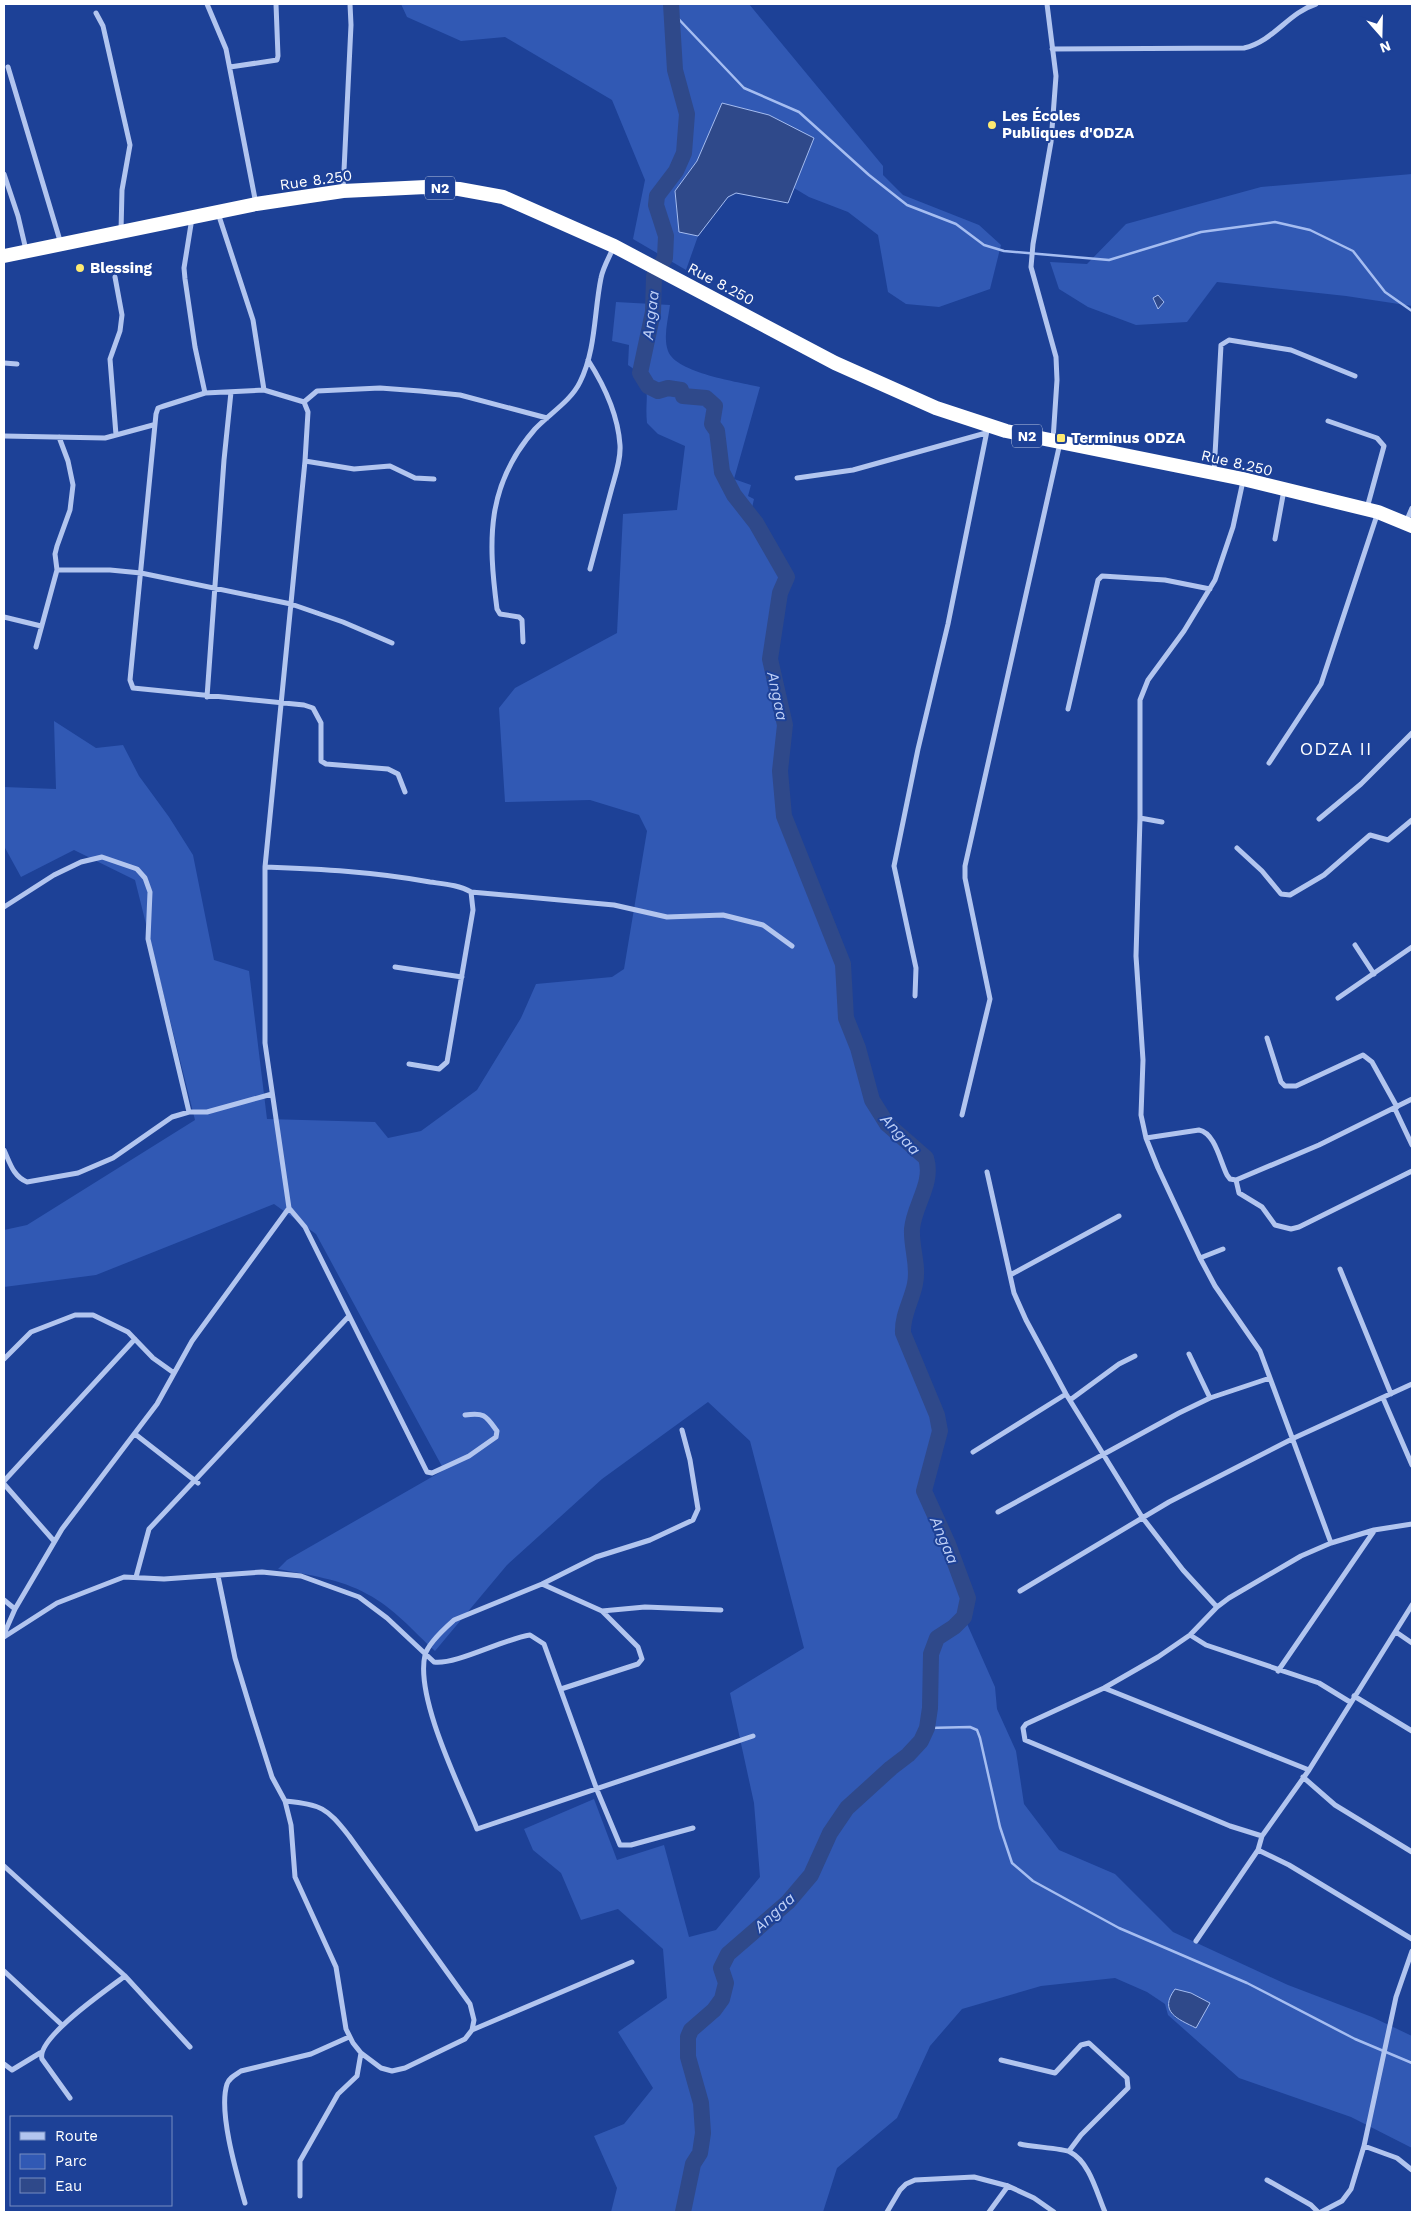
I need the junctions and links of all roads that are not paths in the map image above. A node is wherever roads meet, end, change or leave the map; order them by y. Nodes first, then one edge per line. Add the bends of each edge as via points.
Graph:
1 (207, 4) edge
2 (276, 4) edge
3 (350, 4) edge
4 (1047, 4) edge
5 (1316, 4) edge
6 (1310, 5) edge
7 (96, 13) dead end
8 (1052, 49) junction
9 (8, 67) dead end
10 (230, 67) junction
11 (4, 174) edge
12 (343, 191) junction
13 (256, 204) junction
14 (218, 212) junction
15 (192, 217) junction
16 (121, 232) junction
17 (61, 244) junction
18 (614, 246) junction
19 (26, 251) junction
20 (4, 256) edge
21 (115, 277) dead end
22 (588, 360) junction
23 (4, 363) edge
24 (17, 364) dead end
25 (1355, 376) dead end
26 (264, 390) junction
27 (231, 392) junction
28 (205, 393) junction
29 (304, 402) junction
30 (547, 418) junction
31 (1328, 421) dead end
32 (153, 425) junction
33 (987, 429) junction
34 (116, 434) junction
35 (4, 436) edge
36 (59, 437) junction
37 (1056, 442) junction
38 (305, 461) junction
39 (1214, 474) junction
40 (796, 478) dead end
41 (434, 479) dead end
42 (1243, 479) junction
43 (1284, 490) junction
44 (1412, 508) edge
45 (1372, 510) junction
46 (1409, 524) edge
47 (1275, 539) dead end
48 (590, 569) dead end
49 (57, 570) junction
50 (141, 573) junction
51 (214, 589) junction
52 (1210, 589) junction
53 (291, 604) junction
54 (4, 616) edge
55 (41, 626) junction
56 (523, 642) dead end
57 (392, 643) dead end
58 (36, 648) dead end
59 (207, 696) junction
60 (280, 704) junction
61 (1068, 709) dead end
62 (1412, 733) edge
63 (1269, 763) dead end
64 (405, 792) dead end
65 (1140, 818) junction
66 (1319, 819) dead end
67 (1412, 820) edge
68 (1162, 822) dead end
69 (1238, 848) dead end
70 (265, 867) junction
71 (471, 892) junction
72 (4, 907) edge
73 (1355, 945) dead end
74 (792, 946) dead end
75 (1412, 947) edge
76 (395, 967) dead end
77 (1374, 974) junction
78 (462, 977) junction
79 (915, 996) dead end
80 (1338, 998) dead end
81 (1267, 1038) dead end
82 (409, 1064) dead end
83 (272, 1094) junction
84 (1412, 1099) edge
85 (1396, 1108) junction
86 (189, 1112) junction
87 (962, 1115) dead end
88 (1146, 1138) junction
89 (1412, 1145) edge
90 (4, 1150) edge
91 (1412, 1171) edge
92 (988, 1172) dead end
93 (1236, 1180) junction
94 (289, 1208) junction
95 (1119, 1216) dead end
96 (1224, 1249) dead end
97 (1200, 1258) junction
98 (1340, 1269) dead end
99 (1012, 1274) junction
100 (349, 1316) junction
101 (135, 1339) junction
102 (1189, 1354) dead end
103 (1135, 1356) dead end
104 (4, 1359) edge
105 (174, 1373) junction
106 (1270, 1378) junction
107 (1412, 1384) edge
108 (1066, 1394) junction
109 (1391, 1394) junction
110 (1210, 1398) junction
111 (1382, 1398) junction
112 (1070, 1400) junction
113 (465, 1415) dead end
114 (682, 1430) dead end
115 (135, 1434) junction
116 (1294, 1438) junction
117 (973, 1452) dead end
118 (1104, 1455) junction
119 (1412, 1465) edge
120 (4, 1482) edge
121 (197, 1482) junction
122 (998, 1512) dead end
123 (1142, 1517) junction
124 (1412, 1524) edge
125 (1374, 1530) junction
126 (54, 1541) junction
127 (1331, 1543) junction
128 (218, 1576) junction
129 (136, 1577) junction
130 (542, 1584) junction
131 (1020, 1591) dead end
132 (4, 1600) edge
133 (1412, 1605) edge
134 (1216, 1607) junction
135 (15, 1609) junction
136 (721, 1610) dead end
137 (602, 1611) junction
138 (1396, 1632) junction
139 (1190, 1635) junction
140 (4, 1636) edge
141 (1412, 1643) edge
142 (425, 1654) junction
143 (1278, 1671) junction
144 (1104, 1688) junction
145 (561, 1689) junction
146 (1354, 1696) junction
147 (1350, 1702) junction
148 (1412, 1731) edge
149 (753, 1736) dead end
150 (1309, 1770) junction
151 (1303, 1777) junction
152 (597, 1790) junction
153 (285, 1801) junction
154 (694, 1828) dead end
155 (1262, 1836) junction
156 (1258, 1850) junction
157 (1412, 1852) edge
158 (4, 1866) edge
159 (1412, 1939) edge
160 (1196, 1941) dead end
161 (1412, 1951) edge
162 (632, 1962) dead end
163 (4, 1971) edge
164 (125, 1976) junction
165 (62, 2025) junction
166 (472, 2030) junction
167 (349, 2037) junction
168 (190, 2047) dead end
169 (40, 2053) junction
170 (361, 2053) junction
171 (1001, 2060) dead end
172 (4, 2064) edge
173 (70, 2098) dead end
174 (1020, 2144) dead end
175 (1364, 2146) junction
176 (1069, 2151) junction
177 (1412, 2170) edge
178 (1267, 2180) dead end
179 (1008, 2186) junction
180 (300, 2196) dead end
181 (245, 2203) dead end
182 (887, 2212) edge
183 (989, 2212) edge
184 (1054, 2212) edge
185 (1105, 2212) edge
186 (1320, 2212) edge

1 - 10 street via 224,42
2 - 10 street via 276,60
3 - 12 street
4 - 8 street
5 - 6 street
6 - 8 street via 1259,45 1244,48
7 - 16 street via 103,26 130,145 122,190
8 - 37 street via 1056,76 1051,142 1031,268 1056,357
9 - 17 street
10 - 13 street
11 - 19 street
12 - 13 highway, Rue 8.250 / N2
12 - 18 highway, Rue 8.250 / N2 via 459,189 502,197
13 - 14 highway, Rue 8.250 / N2
14 - 15 highway, Rue 8.250 / N2
14 - 26 street via 253,320
15 - 16 highway, Rue 8.250 / N2
15 - 28 street via 184,268
16 - 17 highway, Rue 8.250 / N2
17 - 19 highway, Rue 8.250 / N2
18 - 22 street via 602,276
18 - 33 highway, Rue 8.250 / N2 via 835,362
19 - 20 highway, Rue 8.250 / N2
21 - 34 street via 122,315 110,359
22 - 30 street via 580,383
22 - 48 street via 608,398 620,448 618,467
23 - 24 street
25 - 39 street via 1291,350 1229,340 1222,343
26 - 27 street
26 - 29 street
27 - 28 street
27 - 51 street
28 - 32 street via 158,408
29 - 30 street via 317,391 380,388 460,395
29 - 38 street via 308,412
30 - 56 street via 516,456 494,506 492,564 497,609 500,614 522,620
31 - 45 street via 1377,438 1384,446
32 - 34 street
32 - 50 street
33 - 37 highway, Rue 8.250 / N2
33 - 40 street via 853,470
33 - 79 street via 894,866 916,968
34 - 36 street via 105,438
35 - 36 street
36 - 49 street via 73,485 69,517 55,554
37 - 39 highway, Rue 8.250 / N2
37 - 87 street via 965,866 990,999
38 - 41 street via 354,469 390,466 415,478
38 - 53 street
39 - 42 highway, Rue 8.250 / N2
42 - 43 highway, Rue 8.250 / N2
42 - 52 street via 1233,527
43 - 45 highway, Rue 8.250 / N2
43 - 47 street
44 - 46 street
45 - 46 highway, Rue 8.250 / N2
45 - 63 street via 1321,684
49 - 50 street
49 - 55 street
50 - 51 street
50 - 59 street via 130,680 133,688
51 - 53 street
51 - 59 street
52 - 61 street via 1164,580 1102,576 1098,580
52 - 65 street via 1141,694
53 - 57 street
53 - 60 street
54 - 55 street
55 - 58 street
59 - 60 street
60 - 64 street via 313,708 321,723 321,761 388,770 398,774
60 - 70 street
62 - 66 street via 1361,784
65 - 68 street
65 - 88 street via 1136,956 1143,1060 1141,1114
67 - 69 street via 1388,840 1376,835 1365,838 1324,875 1290,894 1280,894
70 - 71 street via 418,879
70 - 83 street via 265,1042
71 - 74 street via 614,905 667,916 723,916 764,925
71 - 78 street via 473,910
72 - 86 street via 81,862 102,858 137,870 145,878 150,892 148,939
73 - 77 street
75 - 77 street
76 - 78 street
77 - 80 street
78 - 82 street via 447,1062 439,1069
81 - 85 street via 1284,1086 1296,1086 1363,1055 1372,1062
83 - 86 street via 207,1112
83 - 94 street
84 - 85 street
85 - 89 street
85 - 93 street
86 - 90 street via 172,1117 113,1158 70,1174 27,1182 19,1179 13,1171
88 - 93 street via 1199,1130 1206,1132 1230,1180
88 - 97 street
91 - 93 street via 1290,1229 1275,1225 1262,1207 1239,1193
92 - 99 street
94 - 100 street via 305,1227
94 - 105 street via 192,1341
95 - 99 street
96 - 97 street
97 - 106 street via 1215,1286 1260,1351
98 - 109 street
99 - 108 street via 1017,1303
100 - 113 street via 426,1472 432,1473 453,1464 496,1437 497,1431 485,1415
100 - 121 street
101 - 104 street via 120,1326 100,1316 75,1315 31,1332
101 - 105 street
101 - 120 street
102 - 110 street
103 - 112 street
105 - 115 street
106 - 110 street
106 - 116 street
107 - 109 street
108 - 112 street
108 - 117 street
109 - 111 street
110 - 118 street
111 - 116 street
111 - 119 street
112 - 118 street
114 - 130 street via 690,1460 697,1516 650,1540 596,1557
115 - 121 street
115 - 126 street
116 - 123 street
116 - 127 street
118 - 122 street
118 - 123 street
120 - 126 street
121 - 129 street via 150,1529
123 - 131 street
123 - 134 street
124 - 125 street
125 - 127 street
125 - 143 street
126 - 135 street
127 - 134 street via 1301,1556
128 - 129 street
128 - 142 street via 262,1572 302,1576 328,1585 359,1597
128 - 153 street via 235,1658 272,1777
129 - 140 street via 105,1583 57,1603
130 - 137 street
130 - 142 street via 454,1620
132 - 135 street
133 - 138 street
134 - 139 street
135 - 140 street
136 - 137 street via 645,1607
137 - 145 street via 638,1647 642,1659 638,1664
138 - 141 street
138 - 146 street
139 - 143 street
139 - 144 street
142 - 145 street via 440,1663 530,1635 544,1644
142 - 152 street via 424,1680 430,1712 477,1829
143 - 147 street via 1319,1683
144 - 150 street
144 - 155 street via 1030,1722 1023,1728 1025,1740 1230,1826
145 - 152 street
146 - 147 street
146 - 148 street
147 - 150 street
149 - 152 street
150 - 151 street
151 - 155 street
151 - 157 street via 1335,1805
152 - 154 street via 616,1840 623,1847
153 - 166 street via 322,1807 332,1815 470,2004 474,2020
153 - 167 street via 291,1825 295,1877 336,1967
155 - 156 street
156 - 159 street via 1289,1865
156 - 160 street
158 - 164 street
161 - 175 street via 1396,1997
162 - 166 street
163 - 165 street
164 - 165 street
164 - 168 street
165 - 169 street
166 - 170 street via 465,2039 392,2071 381,2068
167 - 170 street
167 - 181 street via 311,2054 240,2071 232,2077 227,2085 226,2116 230,2149
169 - 172 street via 12,2070
169 - 173 street
170 - 180 street via 357,2076 338,2094 300,2161
171 - 176 street via 1055,2074 1081,2045 1089,2043 1127,2078 1128,2088
174 - 176 street
175 - 177 street via 1397,2158
175 - 186 street via 1351,2189 1342,2201
176 - 185 street via 1084,2166
178 - 186 street
179 - 182 street via 974,2177 915,2180 900,2190
179 - 183 street
179 - 184 street

